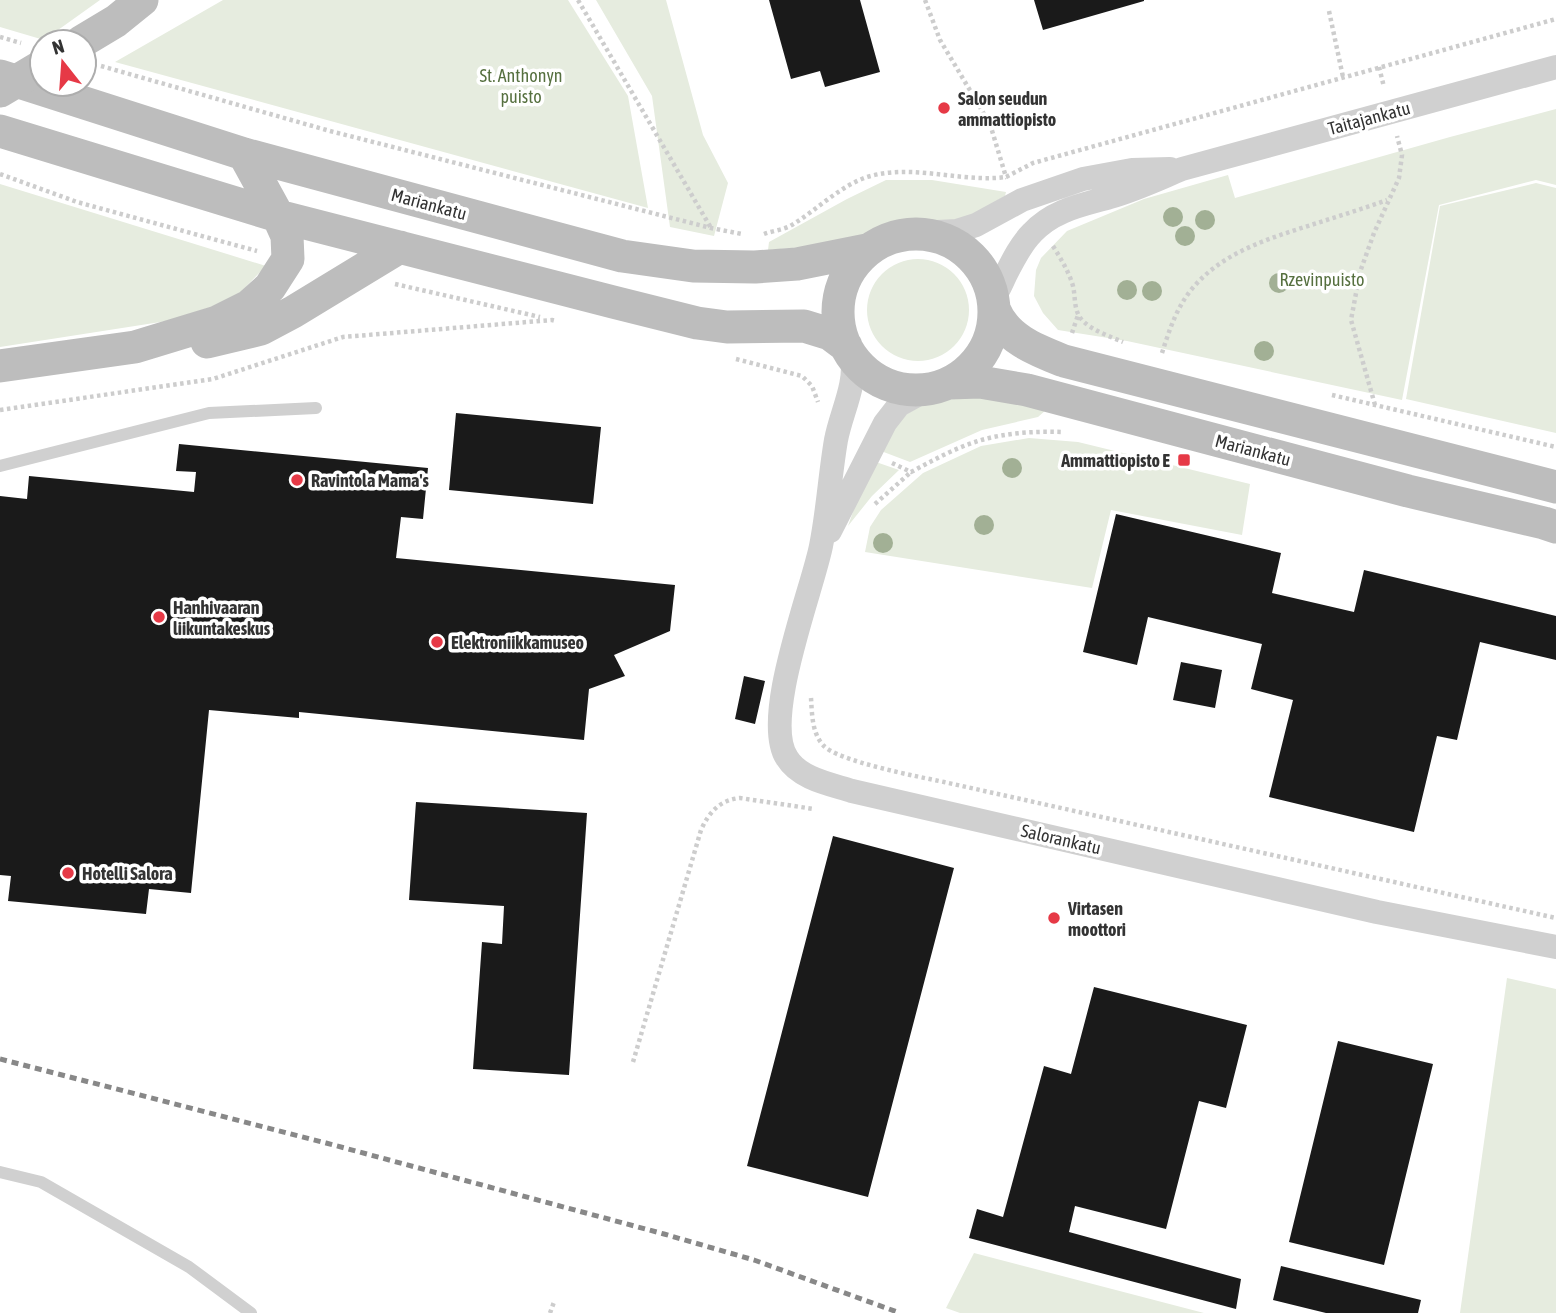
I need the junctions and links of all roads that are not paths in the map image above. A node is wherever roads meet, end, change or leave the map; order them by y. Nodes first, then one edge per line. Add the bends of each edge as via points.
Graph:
1 (134, 6) edge
2 (98, 30) edge
3 (1556, 67) edge
4 (28, 74) edge
5 (0, 76) edge
6 (0, 91) edge
7 (0, 131) edge
8 (244, 154) junction
9 (1182, 169) junction
10 (278, 216) junction
11 (918, 233) junction
12 (400, 247) junction
13 (867, 250) junction
14 (994, 304) junction
15 (135, 347) junction
16 (849, 351) junction
17 (0, 366) edge
18 (939, 386) junction
19 (316, 408) dead end
20 (0, 466) edge
21 (1556, 487) edge
22 (1556, 527) edge
23 (821, 547) junction
24 (1556, 947) edge
25 (0, 1172) edge
26 (251, 1313) edge

1 - 2 main road
3 - 9 street, Taitajankatu
4 - 6 main road, bridge
5 - 8 main road, Mariankatu
7 - 10 main road
8 - 10 main road
8 - 13 main road, Mariankatu via 634,257 693,266 755,267
9 - 11 street, Taitajankatu via 1132,170 1083,179 1022,200 976,225
9 - 14 street, Taitajankatu via 1111,197 1076,205 1039,226 1020,248
10 - 12 main road
10 - 15 main road via 287,236 288,259 270,287 249,306 217,322
11 - 13 main road via 891,237
11 - 14 main road via 944,238 967,252 989,281
12 - 15 main road via 261,329 177,348
12 - 16 main road via 697,323 804,326 830,334
13 - 16 main road via 849,270 839,295 838,317
14 - 18 main road via 991,335 982,354 967,371
14 - 21 main road via 1002,323 1019,340 1064,361
15 - 17 main road
16 - 18 main road via 867,373 885,384 906,390
16 - 23 street, Salorankatu via 853,372 837,438
18 - 22 main road, Mariankatu via 980,382 1027,390
18 - 23 street, Salorankatu via 899,405 885,423
19 - 20 lane via 209,413
23 - 24 street, Salorankatu via 786,678 779,726 785,757 811,778 852,792 1377,912
25 - 26 lane via 41,1182 189,1267

